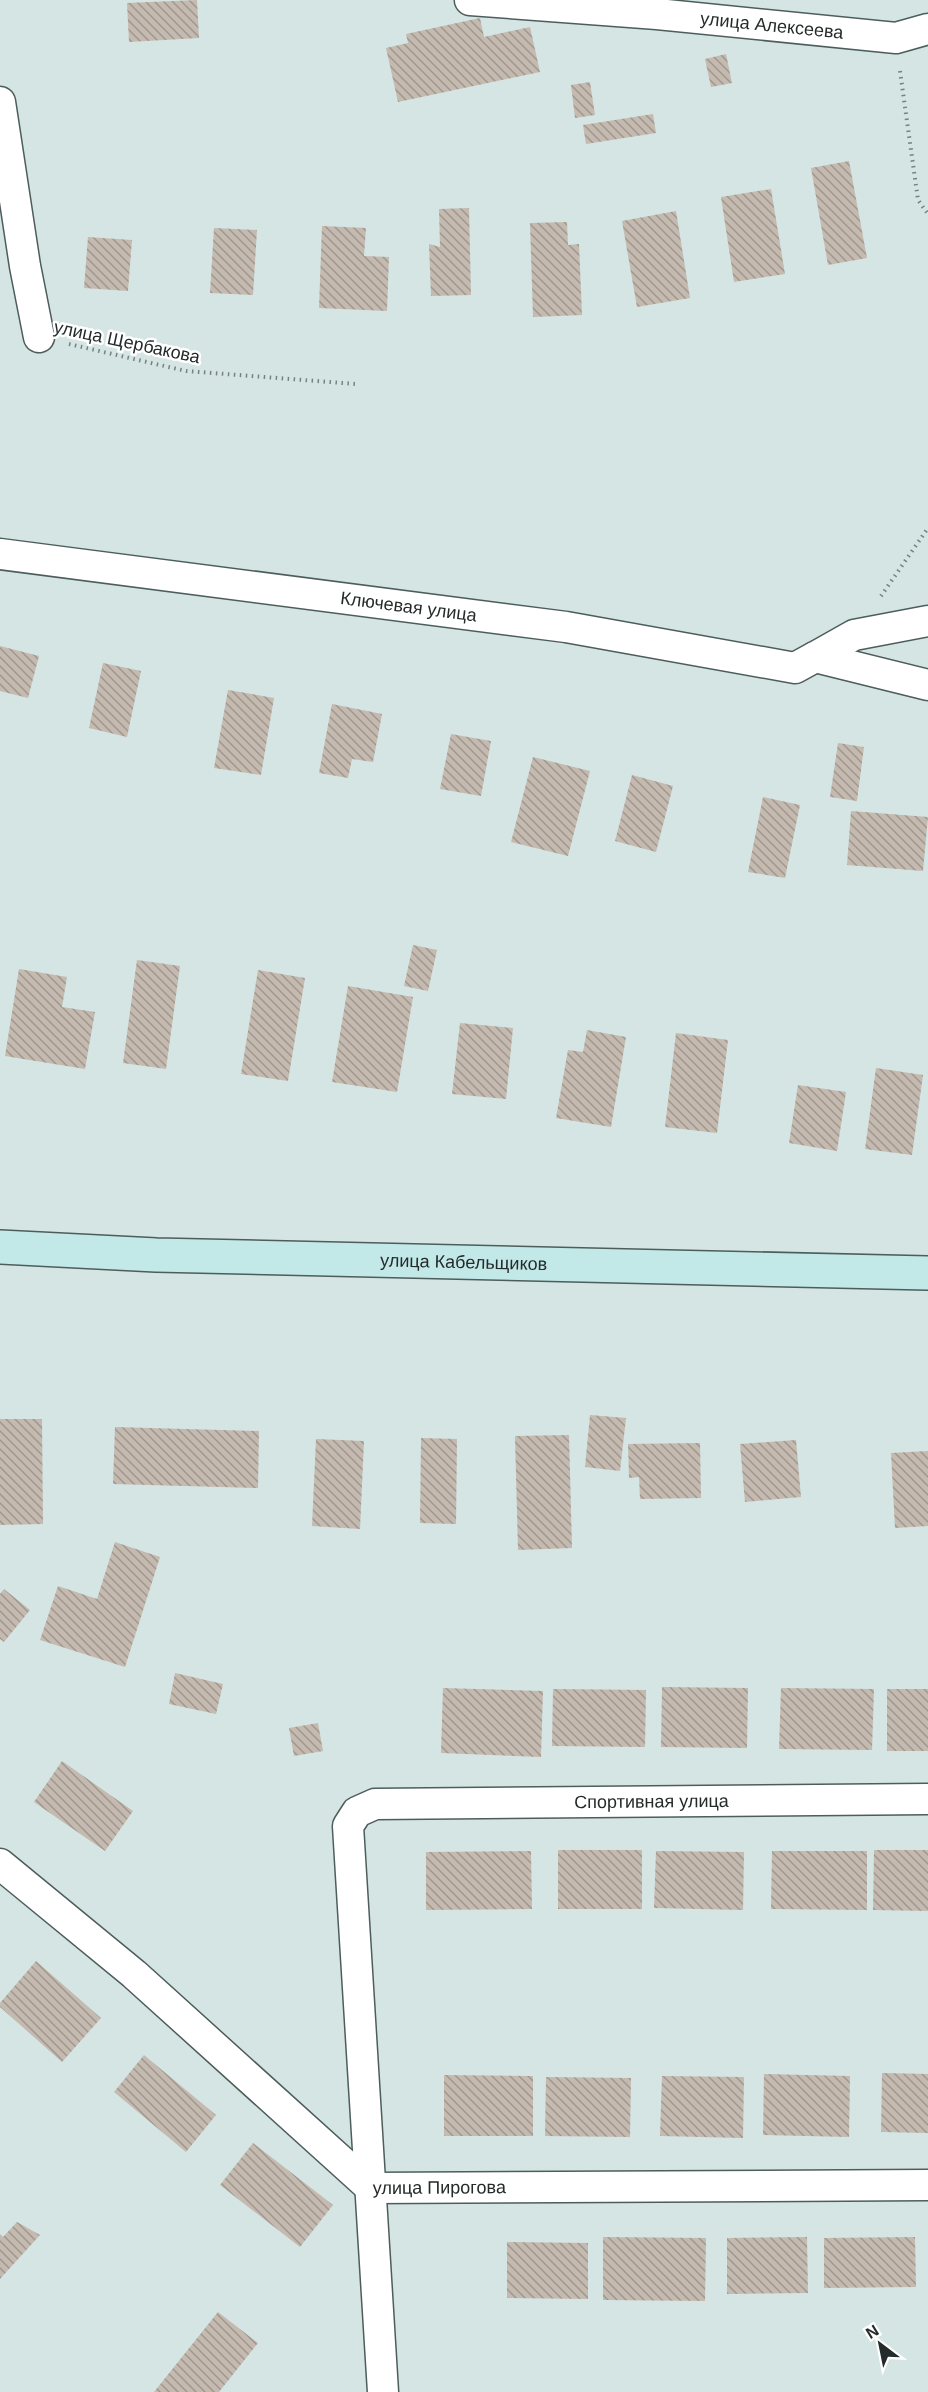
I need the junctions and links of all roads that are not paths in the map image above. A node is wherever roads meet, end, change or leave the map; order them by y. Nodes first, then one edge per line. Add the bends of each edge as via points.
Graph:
1 (470, 0) edge
2 (928, 29) edge
3 (0, 102) edge
4 (39, 337) road end
5 (0, 554) edge
6 (928, 621) edge
7 (815, 657) junction
8 (928, 686) edge
9 (0, 1246) edge
10 (928, 1273) edge
11 (928, 1799) edge
12 (0, 1864) edge
13 (928, 2185) edge
14 (371, 2188) junction
15 (383, 2392) edge

1 - 2 street, улица Алексеева via 896,38
3 - 4 street
5 - 7 street, Ключевая улица via 566,627 795,668
6 - 7 street, Ключевая улица via 854,635
7 - 8 street
9 - 10 street, улица Кабельщиков via 156,1255
11 - 14 street, Спортивная улица via 375,1804 357,1812 348,1826
12 - 14 street, улица Пирогова via 134,1974
13 - 14 street, улица Пирогова
14 - 15 street

